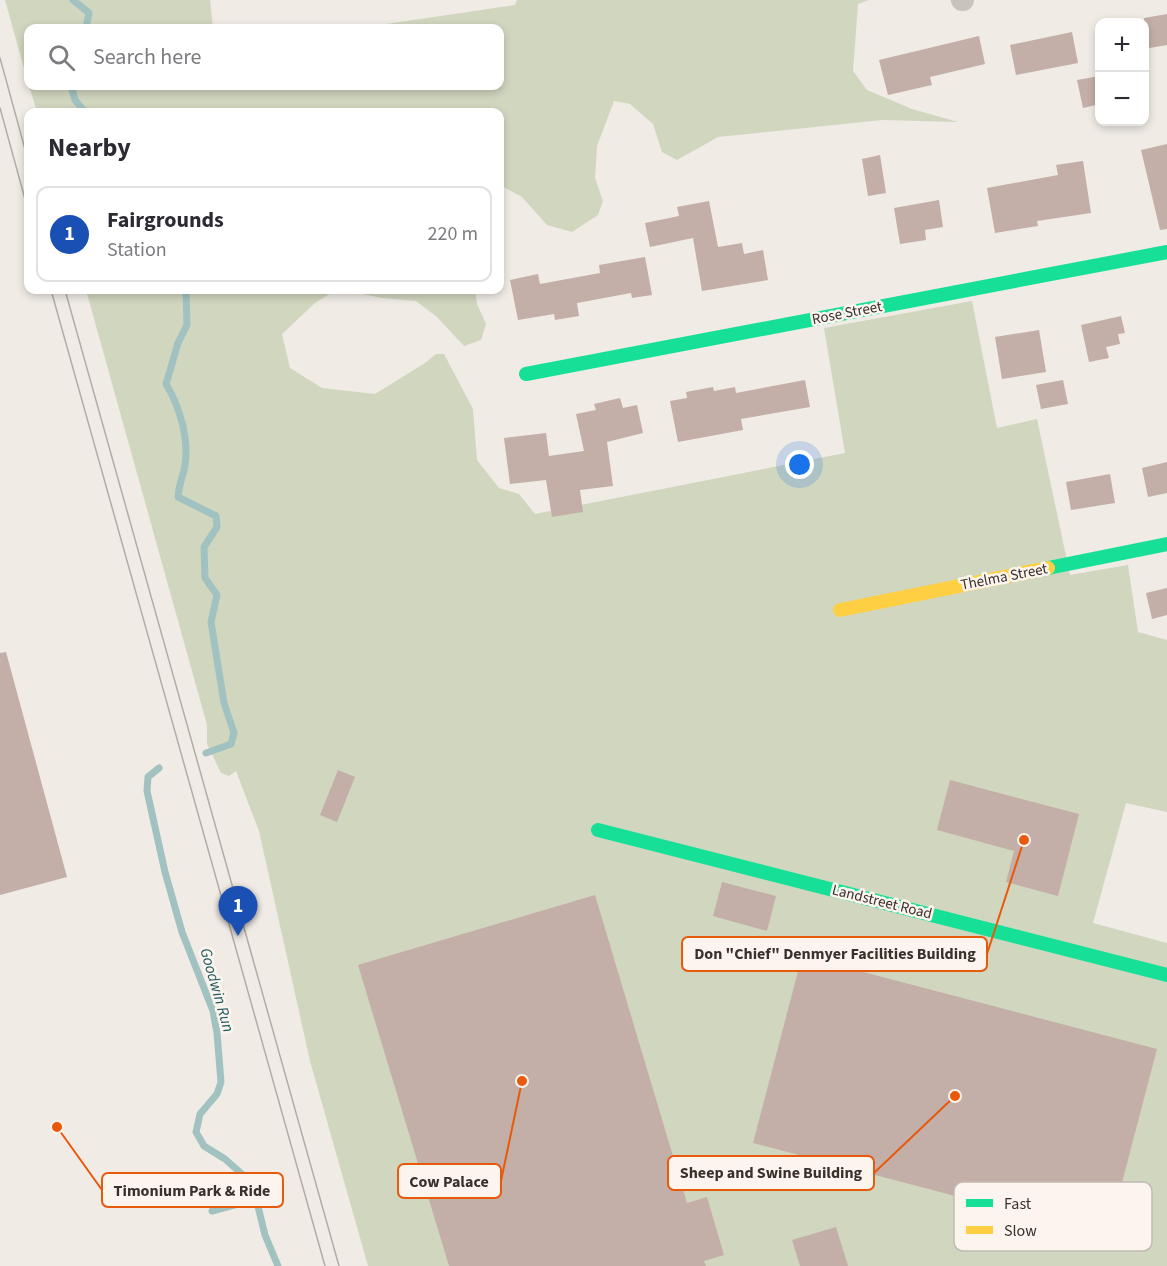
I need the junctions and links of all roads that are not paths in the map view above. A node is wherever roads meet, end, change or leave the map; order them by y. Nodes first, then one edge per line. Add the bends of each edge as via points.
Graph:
1 (1167, 252) edge
2 (526, 374) dead end
3 (1167, 544) edge
4 (840, 610) dead end
5 (597, 830) dead end
6 (1167, 975) edge

1 - 2 street, Rose Street
3 - 4 street, Thelma Street
5 - 6 street, Landstreet Road

